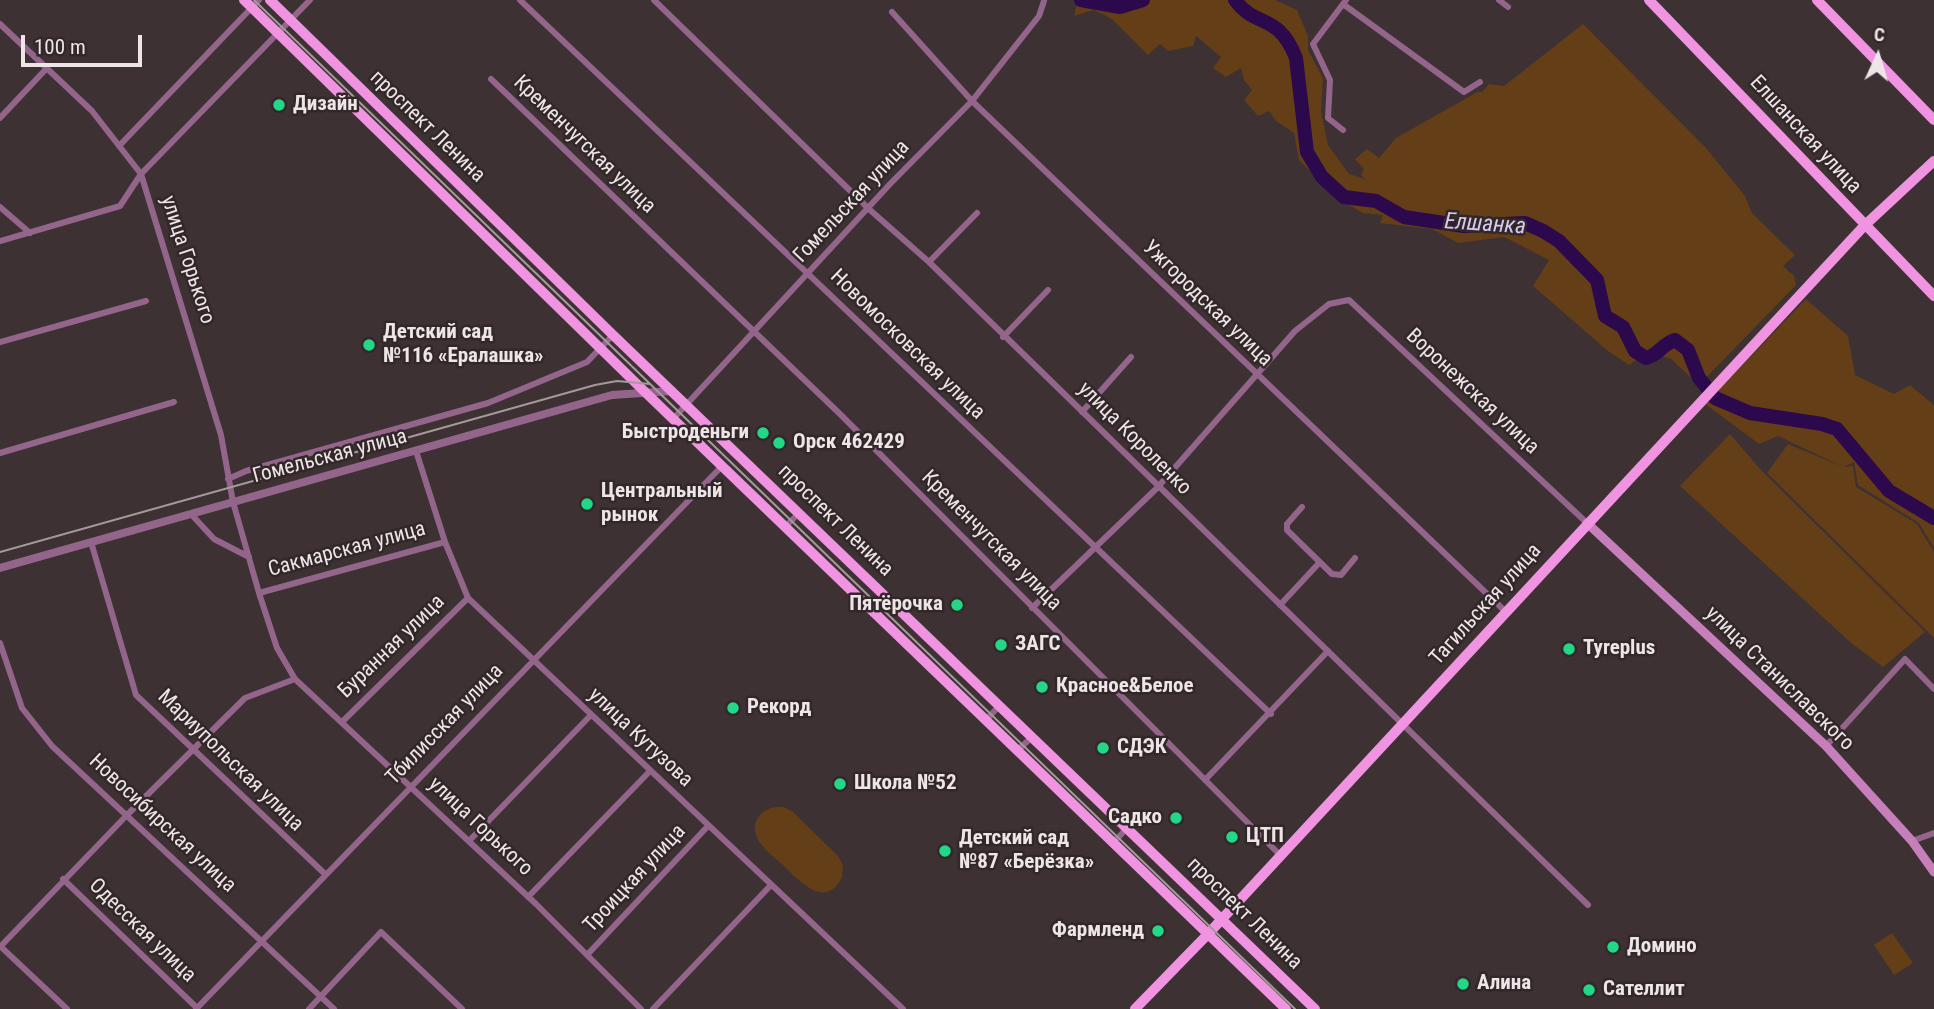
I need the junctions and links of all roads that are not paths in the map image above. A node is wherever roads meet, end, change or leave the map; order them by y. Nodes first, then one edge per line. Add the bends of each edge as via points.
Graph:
1 (270, 0) edge
2 (310, 0) edge
3 (520, 0) edge
4 (654, 0) edge
5 (1499, 0) edge
6 (1649, 0) edge
7 (1817, 0) edge
8 (1044, 1) edge
9 (252, 2) edge
10 (1345, 2) edge
11 (1508, 7) dead end
12 (892, 12) dead end
13 (291, 20) junction
14 (0, 24) edge
15 (279, 33) junction
16 (47, 68) junction
17 (491, 79) dead end
18 (1480, 82) dead end
19 (972, 101) junction
20 (0, 118) edge
21 (1934, 120) edge
22 (1343, 130) dead end
23 (119, 146) junction
24 (422, 150) junction
25 (1934, 161) edge
26 (411, 162) junction
27 (141, 174) junction
28 (0, 207) edge
29 (870, 210) junction
30 (977, 213) dead end
31 (1864, 226) junction
32 (30, 233) junction
33 (0, 241) edge
34 (929, 262) junction
35 (808, 275) junction
36 (1048, 290) dead end
37 (1934, 296) edge
38 (146, 301) dead end
39 (754, 334) junction
40 (613, 335) junction
41 (1003, 338) junction
42 (0, 342) edge
43 (601, 348) junction
44 (1131, 357) dead end
45 (1256, 376) junction
46 (644, 391) junction
47 (672, 391) junction
48 (174, 402) dead end
49 (686, 405) junction
50 (1082, 412) junction
51 (674, 418) junction
52 (416, 451) junction
53 (0, 453) edge
54 (722, 467) junction
55 (228, 479) junction
56 (1157, 488) junction
57 (233, 502) junction
58 (1302, 507) dead end
59 (799, 513) junction
60 (191, 514) junction
61 (1587, 523) junction
62 (785, 527) junction
63 (92, 542) junction
64 (445, 542) junction
65 (1093, 548) junction
66 (249, 557) junction
67 (1355, 558) dead end
68 (1320, 562) junction
69 (0, 568) edge
70 (259, 593) junction
71 (467, 598) junction
72 (1280, 605) junction
73 (1032, 608) junction
74 (1507, 613) junction
75 (920, 629) junction
76 (906, 642) junction
77 (0, 643) edge
78 (1328, 651) junction
79 (533, 659) junction
80 (295, 679) junction
81 (1934, 689) edge
82 (1000, 705) junction
83 (1271, 714) junction
84 (590, 716) junction
85 (987, 719) junction
86 (342, 722) junction
87 (1402, 724) junction
88 (1032, 737) junction
89 (1826, 746) junction
90 (1020, 749) junction
91 (193, 752) junction
92 (649, 772) junction
93 (1205, 780) junction
94 (411, 786) junction
95 (127, 815) junction
96 (708, 826) junction
97 (1127, 828) junction
98 (1934, 833) edge
99 (469, 841) junction
100 (1912, 841) junction
101 (1114, 842) junction
102 (1280, 856) junction
103 (1934, 872) edge
104 (325, 874) junction
105 (63, 879) junction
106 (771, 885) junction
107 (528, 897) junction
108 (1588, 905) dead end
109 (1220, 918) junction
110 (1209, 933) junction
111 (262, 941) junction
112 (0, 946) edge
113 (587, 956) junction
114 (321, 996) junction
115 (67, 1009) edge
116 (196, 1009) edge
117 (309, 1009) edge
118 (334, 1009) edge
119 (462, 1009) edge
120 (641, 1009) edge
121 (653, 1009) edge
122 (903, 1009) edge
123 (1135, 1009) edge
124 (1286, 1009) edge
125 (1315, 1009) edge

1 - 13 main road, проспект Ленина
2 - 13 street
3 - 35 street, Новомосковская улица
4 - 29 street, улица Короленко
5 - 11 street
6 - 31 main road, Елшанская улица
7 - 21 main road
8 - 19 street, Гомельская улица via 1039,16
9 - 15 main road, проспект Ленина
9 - 23 street
10 - 18 street via 1464,92
10 - 22 street via 1313,44 1330,80 1328,118
12 - 19 street, Ужгородская улица
13 - 15 street
13 - 24 main road, проспект Ленина
14 - 16 street, улица Горького
15 - 26 main road, проспект Ленина
15 - 27 street
16 - 20 street
16 - 23 street, улица Горького via 92,111
17 - 39 street, Кременчугская улица
19 - 29 street, Гомельская улица
19 - 45 street, Ужгородская улица
23 - 27 street, улица Горького
24 - 26 street
24 - 40 main road, проспект Ленина
25 - 31 main road, Тагильская улица
26 - 43 main road, проспект Ленина
27 - 32 street via 120,206
27 - 55 street, улица Горького via 198,351
28 - 32 street
29 - 34 street, улица Короленко
29 - 35 street, Гомельская улица
30 - 34 street
31 - 37 main road, Елшанская улица
31 - 61 main road, Тагильская улица
32 - 33 street
34 - 41 street, улица Короленко
35 - 39 street, Гомельская улица
35 - 65 street, Новомосковская улица
36 - 41 street
38 - 42 street
39 - 49 street, Гомельская улица
39 - 73 street, Кременчугская улица via 841,414
40 - 43 street, Гомельская улица
40 - 47 main road, проспект Ленина
41 - 50 street, улица Короленко
43 - 46 main road, проспект Ленина
43 - 55 street, Гомельская улица via 586,362 488,403
44 - 50 street
45 - 56 street
45 - 61 street, Воронежская улица via 1296,331 1329,304 1349,300
45 - 74 street, Ужгородская улица
46 - 47 street, Гомельская улица
46 - 51 main road, проспект Ленина
46 - 52 street, Гомельская улица via 612,395
47 - 49 main road, проспект Ленина
48 - 53 street
49 - 51 street, Гомельская улица
49 - 59 main road, проспект Ленина
50 - 56 street, улица Короленко
51 - 54 main road, проспект Ленина
52 - 57 street, Гомельская улица
52 - 64 street, улица Кутузова
54 - 62 main road, проспект Ленина
54 - 79 street, Тбилисская улица
55 - 57 street, улица Горького
56 - 65 street
56 - 72 street, улица Короленко
57 - 60 street, Гомельская улица
57 - 66 street, улица Горького
58 - 68 street via 1287,530
59 - 62 street
59 - 75 main road, проспект Ленина
60 - 63 street, Гомельская улица
60 - 66 street via 214,539
61 - 74 main road, Тагильская улица
61 - 89 main road, улица Станиславского
62 - 76 main road, проспект Ленина
63 - 69 street, Гомельская улица
63 - 91 street, Мариупольская улица via 136,695
64 - 70 street, Сакмарская улица
64 - 71 street, улица Кутузова
65 - 73 street
65 - 83 street, Новомосковская улица
66 - 70 street, улица Горького
67 - 68 street via 1340,575 1332,574
68 - 72 street
70 - 80 street, улица Горького via 277,648
71 - 79 street, улица Кутузова
71 - 86 street, Буранная улица
72 - 78 street, улица Короленко
73 - 93 street, Кременчугская улица
74 - 87 main road, Тагильская улица
75 - 76 street
75 - 82 main road, проспект Ленина
76 - 85 main road, проспект Ленина
77 - 95 street, Новосибирская улица via 22,708 39,731
78 - 83 street
78 - 87 street, улица Короленко
79 - 84 street, улица Кутузова
79 - 94 street, Тбилисская улица
80 - 86 street, улица Горького
80 - 91 street via 245,698
81 - 89 street via 1905,659
82 - 85 street
82 - 88 main road, проспект Ленина
83 - 93 street
84 - 92 street, улица Кутузова
84 - 99 street
85 - 90 main road, проспект Ленина
86 - 94 street, улица Горького
87 - 102 main road, Тагильская улица
87 - 108 street, улица Короленко
88 - 90 street
88 - 97 main road, проспект Ленина
89 - 100 main road, улица Станиславского
90 - 101 main road, проспект Ленина
91 - 95 street
91 - 104 street, Мариупольская улица
92 - 96 street, улица Кутузова
92 - 107 street
93 - 102 street, Кременчугская улица
94 - 99 street, улица Горького
94 - 104 street, Тбилисская улица
95 - 105 street
95 - 111 street, Новосибирская улица
96 - 106 street, улица Кутузова
96 - 113 street, Троицкая улица
97 - 101 street
97 - 109 main road, проспект Ленина
98 - 100 street
99 - 107 street, улица Горького
100 - 103 main road, улица Станиславского
101 - 110 main road, проспект Ленина
102 - 109 main road, Тагильская улица
104 - 111 street, Тбилисская улица
105 - 112 street
105 - 116 street, Одесская улица
106 - 121 street
106 - 122 street, улица Кутузова
107 - 113 street, улица Горького
109 - 110 main road, Тагильская улица
109 - 125 main road, проспект Ленина
110 - 123 main road, Тагильская улица
110 - 124 main road, проспект Ленина
111 - 114 street, Новосибирская улица
111 - 116 street, Тбилисская улица
112 - 115 street
113 - 120 street, улица Горького
114 - 117 street
114 - 118 street, Новосибирская улица
114 - 119 street via 382,932

